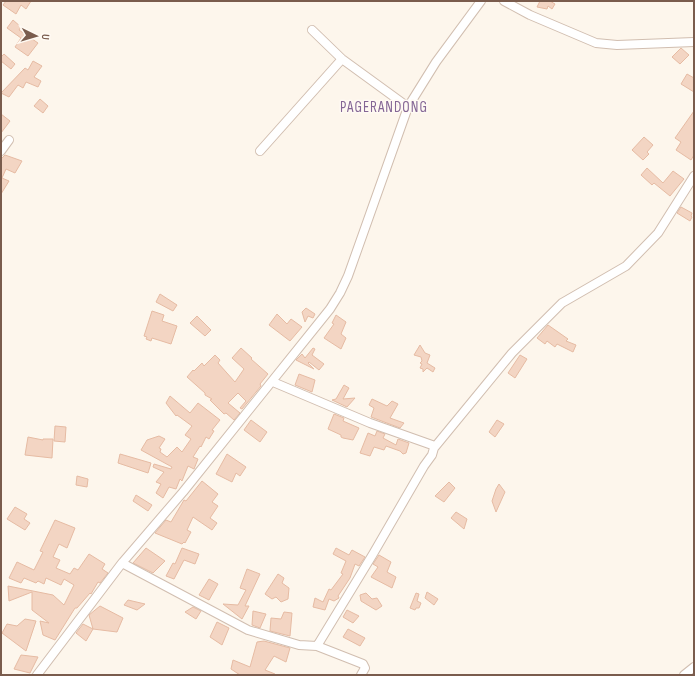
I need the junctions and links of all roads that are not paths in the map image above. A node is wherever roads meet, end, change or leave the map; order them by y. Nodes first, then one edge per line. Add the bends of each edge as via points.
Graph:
1 (480, 1) edge
2 (504, 1) edge
3 (312, 30) dead end
4 (694, 42) edge
5 (342, 59) junction
6 (408, 107) junction
7 (9, 140) dead end
8 (1, 151) edge
9 (260, 151) dead end
10 (694, 176) edge
11 (272, 382) junction
12 (434, 448) junction
13 (122, 563) junction
14 (317, 646) junction
15 (694, 668) edge
16 (37, 675) edge
17 (361, 675) edge
18 (684, 675) edge

1 - 6 street via 436,62
2 - 4 street via 596,43 617,45
3 - 5 street
5 - 6 street
5 - 9 street
6 - 11 street via 340,293
7 - 8 street
10 - 12 street via 658,232 626,266 562,303 512,353
11 - 12 street via 370,423 432,445
11 - 13 street
12 - 14 street
13 - 14 street via 248,630 299,644
13 - 16 street
14 - 17 street via 363,664 365,668
15 - 18 street

